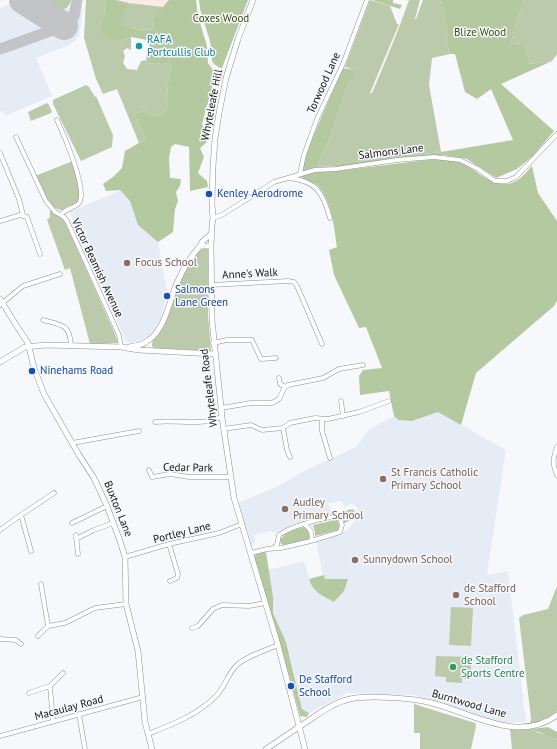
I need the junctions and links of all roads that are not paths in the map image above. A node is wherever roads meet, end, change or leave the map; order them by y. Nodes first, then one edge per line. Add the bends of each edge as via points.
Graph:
1 (252, 0) edge
2 (367, 0) edge
3 (57, 120) dead end
4 (557, 134) edge
5 (16, 137) dead end
6 (0, 153) edge
7 (300, 173) junction
8 (287, 177) junction
9 (23, 215) junction
10 (61, 215) junction
11 (214, 218) junction
12 (330, 218) dead end
13 (0, 221) edge
14 (211, 234) junction
15 (200, 246) junction
16 (211, 246) junction
17 (40, 254) dead end
18 (60, 274) dead end
19 (211, 285) junction
20 (1, 302) edge
21 (43, 320) dead end
22 (150, 340) junction
23 (214, 343) junction
24 (322, 344) dead end
25 (71, 346) junction
26 (30, 347) junction
27 (121, 347) junction
28 (128, 348) junction
29 (152, 350) junction
30 (214, 354) junction
31 (276, 358) dead end
32 (0, 362) edge
33 (363, 365) dead end
34 (279, 378) dead end
35 (284, 387) junction
36 (341, 400) dead end
37 (389, 400) dead end
38 (221, 408) junction
39 (343, 416) junction
40 (222, 417) junction
41 (322, 419) junction
42 (155, 422) dead end
43 (283, 428) junction
44 (223, 429) junction
45 (139, 431) dead end
46 (72, 443) junction
47 (557, 448) edge
48 (290, 457) dead end
49 (330, 458) dead end
50 (148, 470) dead end
51 (557, 475) edge
52 (230, 477) junction
53 (54, 493) dead end
54 (107, 506) junction
55 (21, 515) junction
56 (72, 523) dead end
57 (113, 523) junction
58 (242, 524) junction
59 (304, 524) junction
60 (0, 530) edge
61 (311, 541) junction
62 (169, 544) junction
63 (273, 548) junction
64 (31, 551) dead end
65 (251, 553) junction
66 (78, 554) dead end
67 (125, 558) junction
68 (170, 581) dead end
69 (41, 584) dead end
70 (265, 603) junction
71 (126, 604) junction
72 (48, 626) junction
73 (192, 628) dead end
74 (38, 636) dead end
75 (0, 639) edge
76 (21, 644) dead end
77 (278, 645) junction
78 (63, 672) dead end
79 (50, 686) junction
80 (29, 693) dead end
81 (143, 697) junction
82 (79, 714) junction
83 (557, 715) edge
84 (53, 721) junction
85 (299, 727) junction
86 (148, 734) junction
87 (0, 736) edge
88 (85, 749) edge
89 (152, 749) edge
90 (266, 749) edge
91 (305, 749) edge

1 - 11 street, Whyteleafe Hill via 227,74 219,113 213,166
2 - 7 street, Torwood Lane via 343,64 317,119
3 - 10 street via 78,176 81,195 77,204
4 - 7 street, Salmons Lane via 516,177 507,181 495,181 460,160 434,157
5 - 10 street, Victor Beamish Avenue via 46,201
6 - 9 street
7 - 8 street, Salmons Lane
8 - 11 street, Salmons Lane via 274,182
8 - 12 street via 316,187 325,200
9 - 13 street
9 - 17 street via 27,217
10 - 27 street, Victor Beamish Avenue via 67,221 119,335
11 - 14 street, Whyteleafe Road
14 - 15 street
14 - 16 street, Whyteleafe Road
15 - 16 street
15 - 22 street via 185,266 164,320
16 - 19 street, Whyteleafe Road
18 - 20 street via 23,286
19 - 23 street, Whyteleafe Road
19 - 24 street, Anne's Walk via 294,282
20 - 26 street, Buxton Lane
21 - 25 street via 64,327 70,336
22 - 28 street
22 - 29 street
23 - 30 street, Whyteleafe Road
23 - 31 street via 252,340 261,359
25 - 26 street
25 - 27 street
26 - 32 street via 20,349
26 - 46 street, Buxton Lane via 34,368 44,394
27 - 28 street
28 - 29 street
29 - 30 street
30 - 38 street, Whyteleafe Road
33 - 35 street via 339,369 323,378
34 - 35 street via 280,384
35 - 38 street via 278,399 272,403 251,403
36 - 39 street
37 - 39 street
38 - 40 street, Whyteleafe Road
39 - 41 street
40 - 42 street via 209,421
40 - 44 street, Whyteleafe Road
41 - 43 street via 290,423
41 - 49 street via 322,431
43 - 44 street via 262,430 251,425
43 - 48 street
44 - 52 street, Whyteleafe Road
45 - 46 street
46 - 54 street, Buxton Lane via 94,478
47 - 51 street via 553,467
50 - 52 street, Cedar Park via 152,477 170,474 189,477
52 - 58 street, Whyteleafe Road
53 - 55 street
54 - 56 street
54 - 57 street, Buxton Lane
55 - 60 street
55 - 64 street
57 - 66 street via 76,537
57 - 67 street, Buxton Lane
58 - 62 street, Portley Lane via 219,533
58 - 65 street, Whyteleafe Road
59 - 61 street via 312,534
59 - 61 street via 335,516 342,521 340,532
59 - 63 street via 282,533
61 - 63 street
62 - 67 street, Portley Lane
62 - 68 street via 178,574 178,578
63 - 65 street
65 - 70 street, Whyteleafe Road
67 - 71 street, Buxton Lane
69 - 72 street
70 - 73 street via 249,606 222,605 213,609 198,626
70 - 77 street, Whyteleafe Road
71 - 72 street via 95,608 65,623
71 - 81 street, Buxton Lane via 138,651
72 - 74 street
75 - 76 street via 16,640
77 - 85 street, Whyteleafe Road
77 - 86 street via 239,663 220,691 206,705 177,722
78 - 79 street
79 - 80 street
79 - 84 street
81 - 82 street, Macaulay Road
81 - 86 street, Buxton Lane
82 - 84 street, Macaulay Road
82 - 88 street
83 - 85 street, Burntwood Lane via 539,725 505,726 421,700 358,698 334,704
84 - 87 street, Macaulay Road
85 - 90 street, Burntwood Lane
85 - 91 street, Whyteleafe Road
86 - 89 street, Buxton Lane

